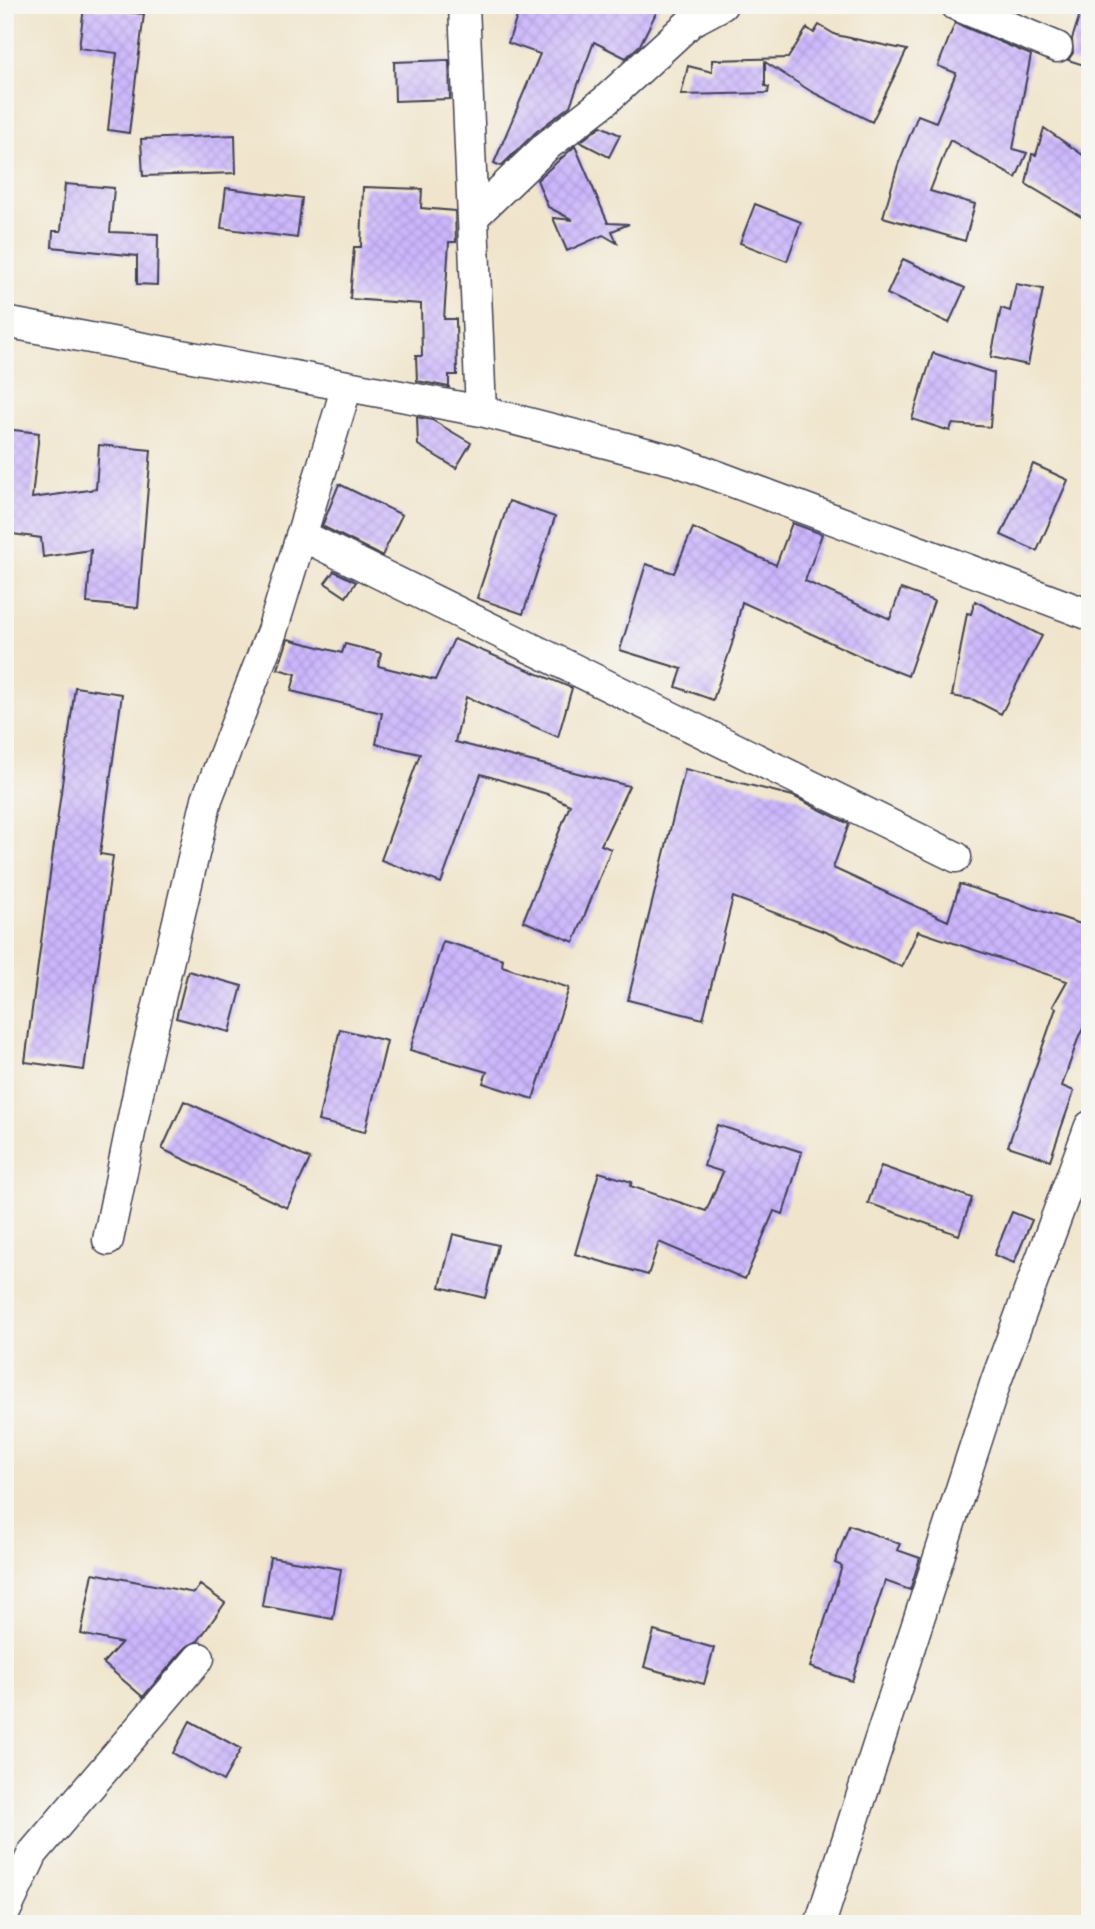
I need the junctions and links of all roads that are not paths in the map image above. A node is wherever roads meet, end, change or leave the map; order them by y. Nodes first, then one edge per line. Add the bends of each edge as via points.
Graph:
1 (464, 5) edge
2 (722, 5) edge
3 (956, 5) edge
4 (1056, 47) dead end
5 (473, 217) junction
6 (5, 321) edge
7 (347, 386) junction
8 (481, 411) junction
9 (301, 535) junction
10 (1090, 615) edge
11 (956, 857) dead end
12 (1090, 1126) edge
13 (108, 1240) dead end
14 (199, 1658) dead end
15 (5, 1912) edge
16 (820, 1924) edge

1 - 5 street
2 - 5 street via 692,21 605,101 548,145
3 - 4 street
5 - 8 street
6 - 7 street
7 - 8 street
7 - 9 street
8 - 10 street via 677,461
9 - 11 street
9 - 13 street via 272,631 207,799
12 - 16 street via 996,1381
14 - 15 street via 33,1853

